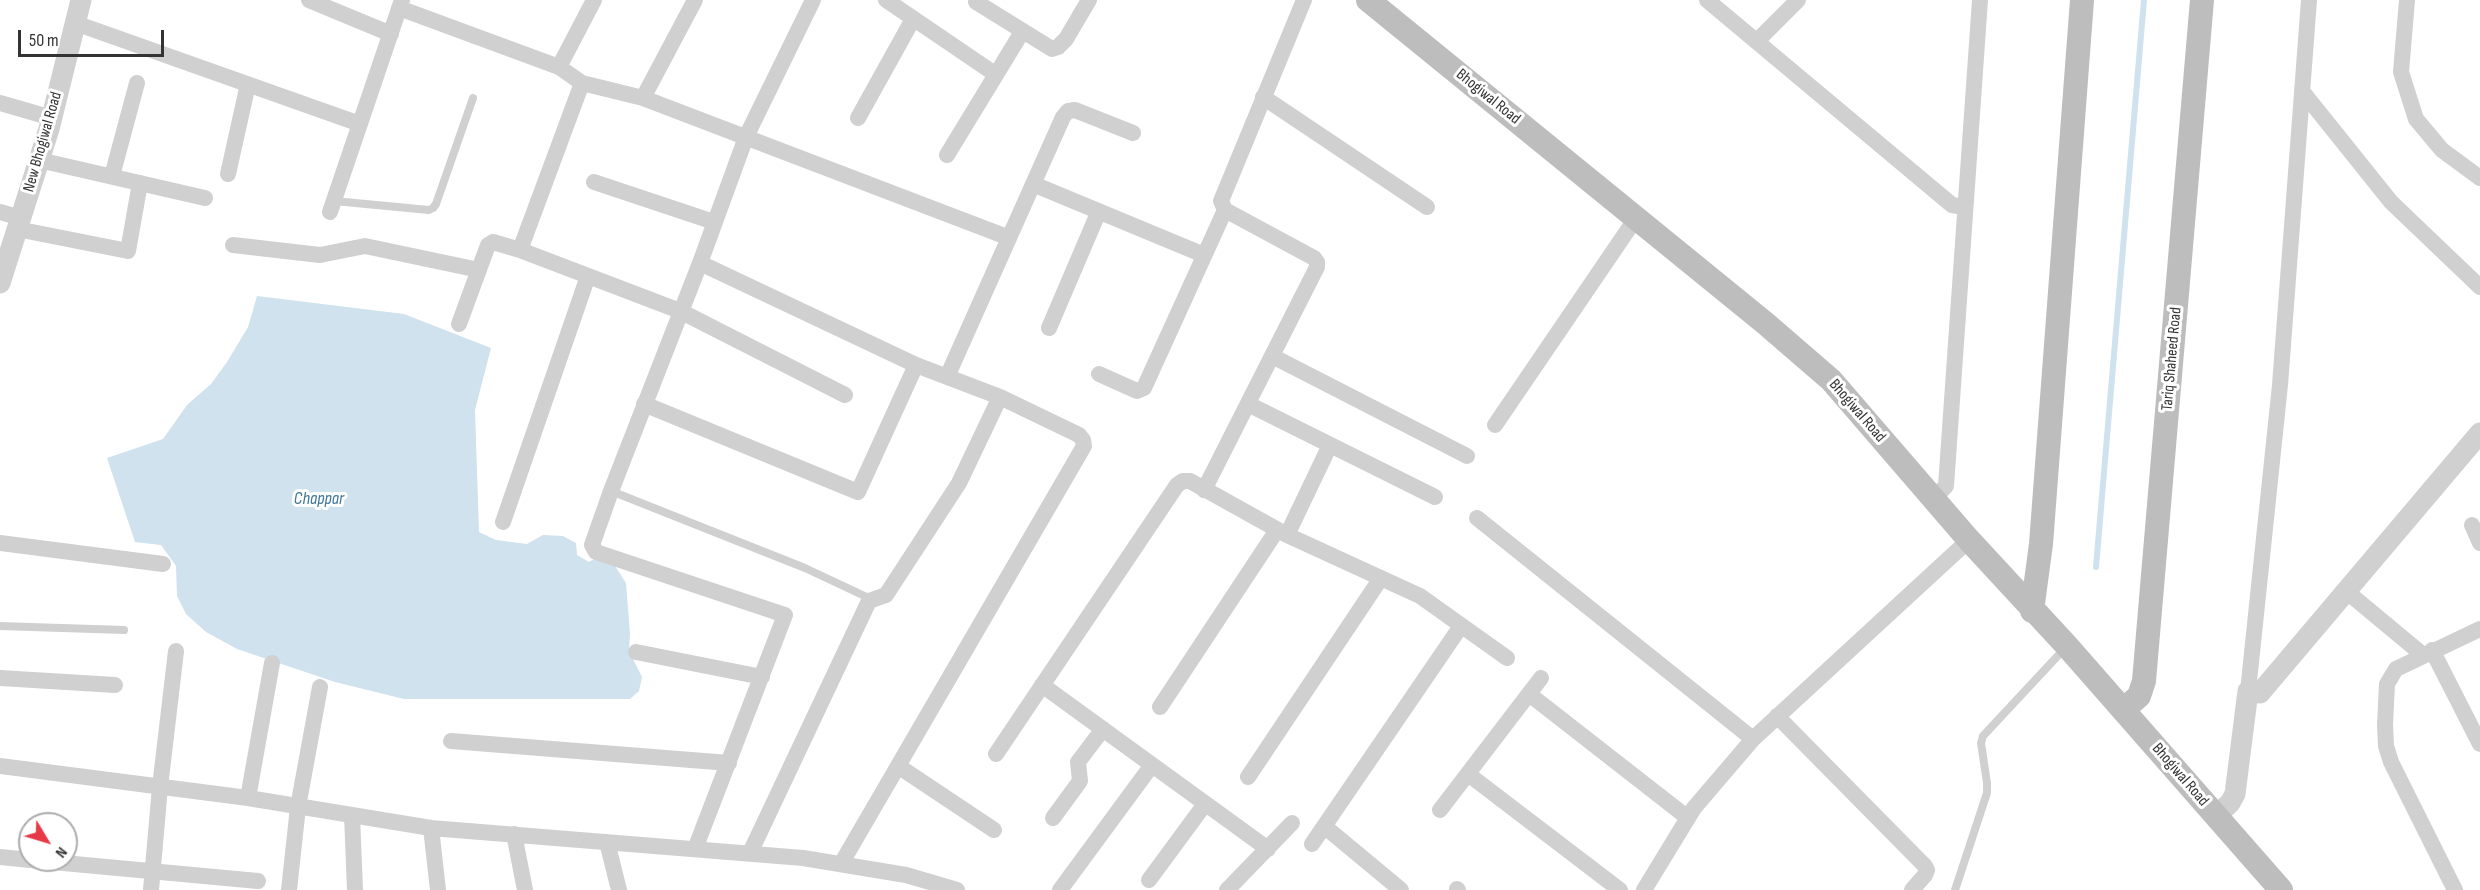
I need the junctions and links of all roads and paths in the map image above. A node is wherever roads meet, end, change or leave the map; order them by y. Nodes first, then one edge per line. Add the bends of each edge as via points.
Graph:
1 (81, 0) edge
2 (309, 0) edge
3 (594, 0) edge
4 (694, 0) edge
5 (813, 0) edge
6 (886, 0) edge
7 (1089, 0) edge
8 (1304, 0) edge
9 (1707, 0) edge
10 (1798, 0) edge
11 (1980, 0) edge
12 (2082, 0) edge
13 (2202, 0) edge
14 (2309, 0) edge
15 (2407, 0) edge
16 (976, 2) dead end
17 (1377, 2) edge
18 (400, 4) edge
19 (913, 19) junction
20 (75, 23) junction
21 (1022, 32) junction
22 (391, 34) junction
23 (1756, 41) junction
24 (559, 67) junction
25 (995, 74) junction
26 (137, 83) dead end
27 (582, 83) junction
28 (248, 84) junction
29 (2302, 91) junction
30 (1263, 97) junction
31 (473, 98) dead end
32 (643, 98) junction
33 (0, 103) edge
34 (52, 118) junction
35 (858, 118) dead end
36 (360, 124) junction
37 (1133, 133) dead end
38 (746, 137) junction
39 (946, 155) dead end
40 (39, 159) junction
41 (228, 174) dead end
42 (112, 176) junction
43 (2480, 178) edge
44 (594, 182) dead end
45 (140, 183) junction
46 (1033, 184) junction
47 (205, 198) dead end
48 (332, 206) joint
49 (1427, 207) dead end
50 (1964, 207) junction
51 (1225, 210) junction
52 (1099, 211) junction
53 (0, 212) edge
54 (1636, 218) junction
55 (714, 222) junction
56 (19, 224) junction
57 (1008, 237) junction
58 (233, 245) dead end
59 (520, 250) junction
60 (1204, 255) junction
61 (700, 263) junction
62 (478, 270) junction
63 (588, 276) junction
64 (0, 283) edge
65 (2479, 284) edge
66 (680, 311) junction
67 (459, 324) dead end
68 (1049, 328) dead end
69 (1272, 356) junction
70 (916, 365) junction
71 (1099, 374) dead end
72 (947, 377) junction
73 (844, 395) dead end
74 (1000, 397) junction
75 (644, 404) junction
76 (1248, 404) junction
77 (1495, 425) dead end
78 (2480, 433) edge
79 (1330, 445) junction
80 (1467, 456) dead end
81 (611, 490) junction
82 (1204, 490) junction
83 (1435, 497) dead end
84 (1934, 498) junction
85 (1477, 518) dead end
86 (503, 522) dead end
87 (2472, 525) dead end
88 (1282, 532) junction
89 (1969, 540) junction
90 (0, 543) edge
91 (2480, 543) edge
92 (163, 564) dead end
93 (1381, 578) junction
94 (2346, 591) junction
95 (871, 599) junction
96 (2032, 611) junction
97 (0, 626) edge
98 (1461, 626) junction
99 (2480, 629) edge
100 (124, 630) dead end
101 (2067, 646) junction
102 (176, 651) dead end
103 (636, 652) dead end
104 (2428, 652) junction
105 (1507, 658) dead end
106 (272, 663) dead end
107 (762, 677) junction
108 (0, 678) edge
109 (1541, 678) dead end
110 (115, 685) dead end
111 (1042, 685) junction
112 (320, 687) dead end
113 (2248, 691) junction
114 (1529, 694) junction
115 (1160, 706) dead end
116 (2123, 711) junction
117 (1777, 716) junction
118 (1103, 729) junction
119 (1753, 739) junction
120 (451, 741) dead end
121 (2480, 744) edge
122 (996, 754) dead end
123 (729, 763) junction
124 (1152, 765) junction
125 (0, 766) edge
126 (898, 766) junction
127 (1468, 774) junction
128 (1248, 777) dead end
129 (160, 787) junction
130 (248, 798) junction
131 (1205, 804) junction
132 (298, 807) junction
133 (1440, 810) dead end
134 (352, 815) junction
135 (2216, 816) junction
136 (1053, 818) dead end
137 (1688, 818) junction
138 (1292, 823) dead end
139 (1324, 826) junction
140 (431, 828) junction
141 (993, 830) dead end
142 (514, 834) junction
143 (607, 842) junction
144 (1312, 844) dead end
145 (695, 849) junction
146 (1268, 849) junction
147 (750, 853) junction
148 (0, 857) edge
149 (18, 859) edge
150 (78, 864) edge
151 (841, 864) junction
152 (153, 871) junction
153 (1149, 880) dead end
154 (258, 881) dead end
155 (905, 883) edge
156 (151, 890) edge
157 (290, 890) edge
158 (355, 890) edge
159 (438, 890) edge
160 (525, 890) edge
161 (619, 890) edge
162 (957, 890) edge
163 (1060, 890) edge
164 (1227, 890) edge
165 (1401, 890) edge
166 (1620, 890) edge
167 (1644, 890) edge
168 (1912, 890) edge
169 (1955, 890) edge
170 (2281, 890) edge
171 (2455, 890) edge

1 - 20 street, New Bhogiwal Road
2 - 22 street
3 - 24 street
4 - 32 street
5 - 38 street
6 - 19 street
7 - 21 street via 1058,47 1052,49
8 - 30 street
9 - 23 street
10 - 23 street
11 - 50 street
12 - 96 main road via 2042,532
13 - 116 main road, Tariq Shaheed Road via 2144,681 2139,696
14 - 29 street
15 - 43 street via 2401,72 2416,119 2442,150
16 - 21 street
17 - 54 main road, Bhogiwal Road
18 - 22 street
18 - 24 street
19 - 25 street
19 - 35 street
20 - 28 street
20 - 34 street, New Bhogiwal Road
21 - 25 street
22 - 36 street
23 - 50 street via 1952,205
24 - 27 street
25 - 39 street
26 - 42 street
27 - 32 street
27 - 59 street
28 - 36 street
28 - 41 street
29 - 65 street via 2391,202
29 - 113 street via 2280,385
30 - 49 street
30 - 51 street via 1221,201
31 - 48 lane via 433,208
32 - 38 street
33 - 34 street
34 - 40 street, New Bhogiwal Road
36 - 48 street
37 - 46 street via 1075,110 1068,111
38 - 55 street
38 - 57 street
40 - 42 street
40 - 56 street, New Bhogiwal Road
42 - 45 street
44 - 55 street
45 - 47 street
45 - 56 street via 128,251
46 - 52 street
46 - 57 street
50 - 84 street via 1946,486
51 - 60 street
51 - 69 street via 1317,262
52 - 60 street
52 - 68 street
53 - 56 street
54 - 77 street
54 - 84 main road, Bhogiwal Road via 1831,380
55 - 61 street
56 - 64 street, New Bhogiwal Road
57 - 72 street
58 - 62 street via 320,255 365,246
59 - 62 street via 490,243
59 - 63 street
60 - 71 street via 1144,388 1137,391
61 - 66 street
61 - 70 street
62 - 67 street
63 - 66 street
63 - 86 street
66 - 73 street
66 - 75 street
69 - 76 street
69 - 80 street
70 - 72 street
70 - 75 street via 858,492
72 - 74 street
74 - 95 street via 958,483 886,595
74 - 126 street via 1079,435 1084,446
75 - 81 street
76 - 79 street
76 - 82 street
78 - 94 street
79 - 83 street
79 - 88 street
81 - 95 lane via 805,568
81 - 107 street via 592,545 596,552 785,615
82 - 88 street
82 - 111 street via 1190,481 1177,485
84 - 89 main road, Bhogiwal Road
85 - 119 street
87 - 91 street
88 - 93 street
88 - 115 street
89 - 96 main road, Bhogiwal Road
89 - 117 street
90 - 92 street
93 - 98 street via 1420,596
93 - 128 street
94 - 104 street
94 - 113 street via 2260,693
95 - 147 street
96 - 101 main road, Bhogiwal Road
97 - 100 lane
98 - 105 street
98 - 139 street
99 - 104 street
101 - 116 main road, Bhogiwal Road
101 - 169 lane via 1983,736 1988,783
102 - 129 street
103 - 107 street
104 - 121 street
104 - 171 street via 2396,669 2387,684 2386,746
106 - 130 street
107 - 123 street
108 - 110 street
109 - 114 street
111 - 118 street
111 - 122 street
112 - 132 street
113 - 135 street via 2235,794
114 - 127 street
114 - 137 street
116 - 135 main road, Bhogiwal Road
117 - 119 street
117 - 168 street via 1925,866 1925,875
118 - 124 street
118 - 136 street via 1078,762 1080,781
119 - 137 street
120 - 123 street
123 - 145 street
124 - 131 street
124 - 163 street
125 - 129 street
126 - 141 street
126 - 151 street
127 - 133 street
127 - 166 street
129 - 130 street
129 - 152 street
130 - 132 street
131 - 146 street
131 - 153 street
132 - 134 street
132 - 157 street
134 - 140 street
134 - 158 street
135 - 170 main road, Bhogiwal Road
137 - 167 street
138 - 146 street
139 - 144 street
139 - 165 street
140 - 142 street
140 - 159 street
142 - 143 street
142 - 160 street
143 - 145 street
143 - 161 street
145 - 147 street
146 - 164 street
147 - 151 street
148 - 149 street
150 - 152 street
151 - 155 street
152 - 154 street
152 - 156 street
155 - 162 street

